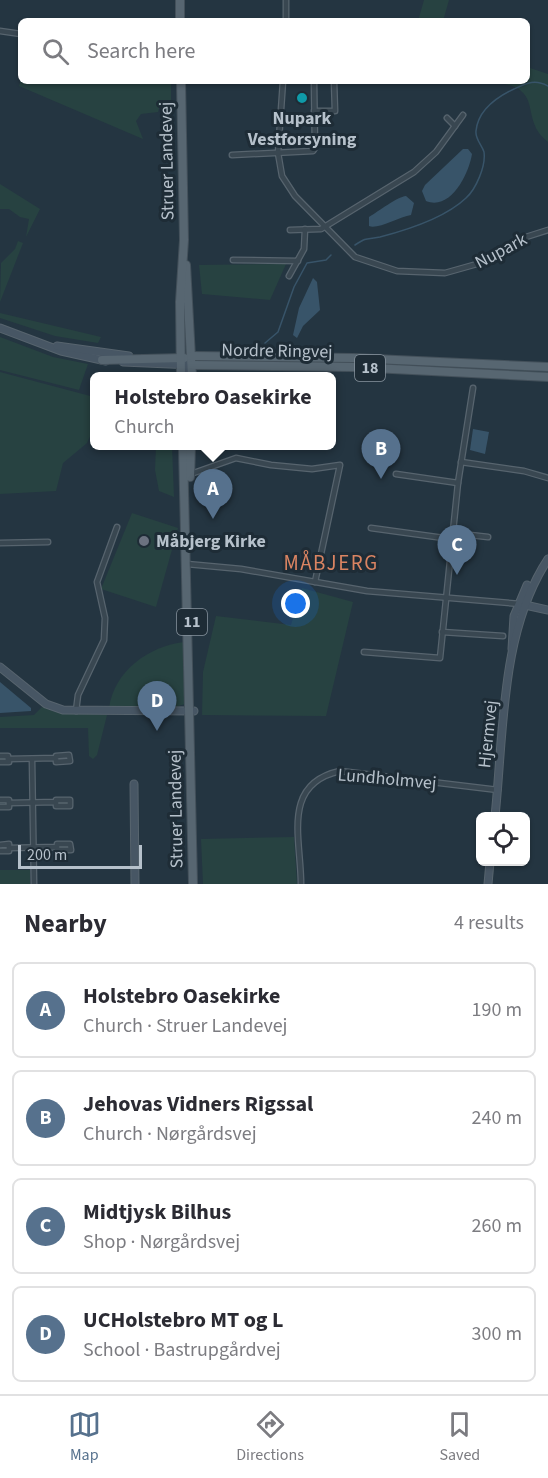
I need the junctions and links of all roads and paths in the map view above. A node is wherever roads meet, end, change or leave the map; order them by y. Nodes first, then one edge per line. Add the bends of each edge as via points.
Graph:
1 (180, 0) edge
2 (286, 0) edge
3 (180, 18) edge
4 (286, 18) edge
5 (0, 31) edge
6 (18, 34) edge
7 (181, 84) edge
8 (283, 84) edge
9 (314, 84) edge
10 (334, 84) edge
11 (314, 111) junction
12 (463, 115) dead end
13 (447, 118) dead end
14 (455, 126) junction
15 (278, 153) junction
16 (232, 155) dead end
17 (326, 226) junction
18 (305, 229) junction
19 (290, 230) dead end
20 (548, 230) edge
21 (184, 240) junction
22 (233, 260) dead end
23 (297, 261) junction
24 (289, 276) dead end
25 (0, 328) edge
26 (11, 332) junction
27 (102, 360) joint
28 (186, 362) edge
29 (548, 367) edge
30 (548, 377) edge
31 (473, 388) dead end
32 (184, 450) edge
33 (191, 450) edge
34 (461, 462) junction
35 (396, 474) dead end
36 (188, 475) junction
37 (548, 478) edge
38 (458, 483) junction
39 (117, 526) dead end
40 (371, 528) dead end
41 (452, 532) junction
42 (488, 537) dead end
43 (451, 539) junction
44 (48, 542) dead end
45 (0, 543) edge
46 (548, 552) edge
47 (548, 559) edge
48 (189, 564) junction
49 (315, 582) junction
50 (444, 598) junction
51 (522, 604) junction
52 (548, 610) edge
53 (442, 632) junction
54 (504, 636) dead end
55 (364, 652) dead end
56 (0, 667) edge
57 (76, 711) junction
58 (191, 711) junction
59 (0, 756) edge
60 (56, 758) dead end
61 (8, 759) junction
62 (32, 759) junction
63 (0, 762) edge
64 (134, 784) dead end
65 (498, 790) junction
66 (0, 800) edge
67 (56, 802) dead end
68 (9, 803) junction
69 (33, 803) junction
70 (0, 807) edge
71 (495, 812) edge
72 (0, 844) edge
73 (33, 847) junction
74 (57, 847) dead end
75 (9, 848) junction
76 (0, 851) edge
77 (490, 866) edge
78 (34, 884) edge
79 (135, 884) edge
80 (194, 884) edge
81 (301, 884) edge
82 (488, 884) edge

1 - 3 main road
2 - 4 street
5 - 6 street
7 - 21 main road, Struer Landevej
8 - 15 street, Nupark
9 - 11 street
10 - 11 street via 335,111
11 - 15 street via 313,151
12 - 14 street
13 - 14 street
14 - 17 street via 436,152 414,172
15 - 16 street
15 - 17 street, Nupark via 282,176 289,187
17 - 18 street
17 - 20 street, Nupark via 360,260 389,270 420,274 465,269 501,254 526,237
18 - 19 street
18 - 23 street via 305,247
21 - 28 main road, Struer Landevej
21 - 28 main road, Struer Landevej via 181,288
22 - 23 street
23 - 24 street
25 - 26 street, Nordre Ringvej
26 - 27 street, Nordre Ringvej via 61,351
26 - 28 street, Nordre Ringvej via 100,354
27 - 28 main road
28 - 29 main road, Nordre Ringvej / 18 via 269,357
28 - 30 main road, Nordre Ringvej / 18 via 203,366 353,367
31 - 34 street
32 - 36 main road, Struer Landevej / 11
33 - 36 main road, Struer Landevej / 11
34 - 37 street
34 - 38 street
35 - 38 street
36 - 48 main road, Struer Landevej / 11
36 - 49 street via 236,458 312,469 340,465
38 - 41 street
39 - 57 street via 97,582 105,618 104,640 78,695
40 - 43 street
41 - 42 street
41 - 43 street
43 - 50 street
44 - 45 street
46 - 51 street, Hjermvej
47 - 51 street, Hjermvej
48 - 49 street
48 - 58 main road, Struer Landevej / 11
49 - 50 street
50 - 51 street
50 - 53 street
51 - 52 street
51 - 65 street, Hjermvej via 512,655
53 - 54 street
53 - 55 street via 440,658
56 - 57 street via 46,704
57 - 58 street
58 - 80 main road, Struer Landevej / 11
59 - 61 street
60 - 62 street
61 - 62 street
61 - 63 street via 9,762
62 - 69 street
64 - 79 street
65 - 71 street, Hjermvej
65 - 81 street, Lundholmvej via 340,771 317,779 300,800 298,813
66 - 68 street
67 - 69 street
68 - 69 street
68 - 70 street via 9,807
69 - 73 street
72 - 75 street via 9,844
73 - 74 street
73 - 75 street
73 - 78 street
75 - 76 street
77 - 82 street

